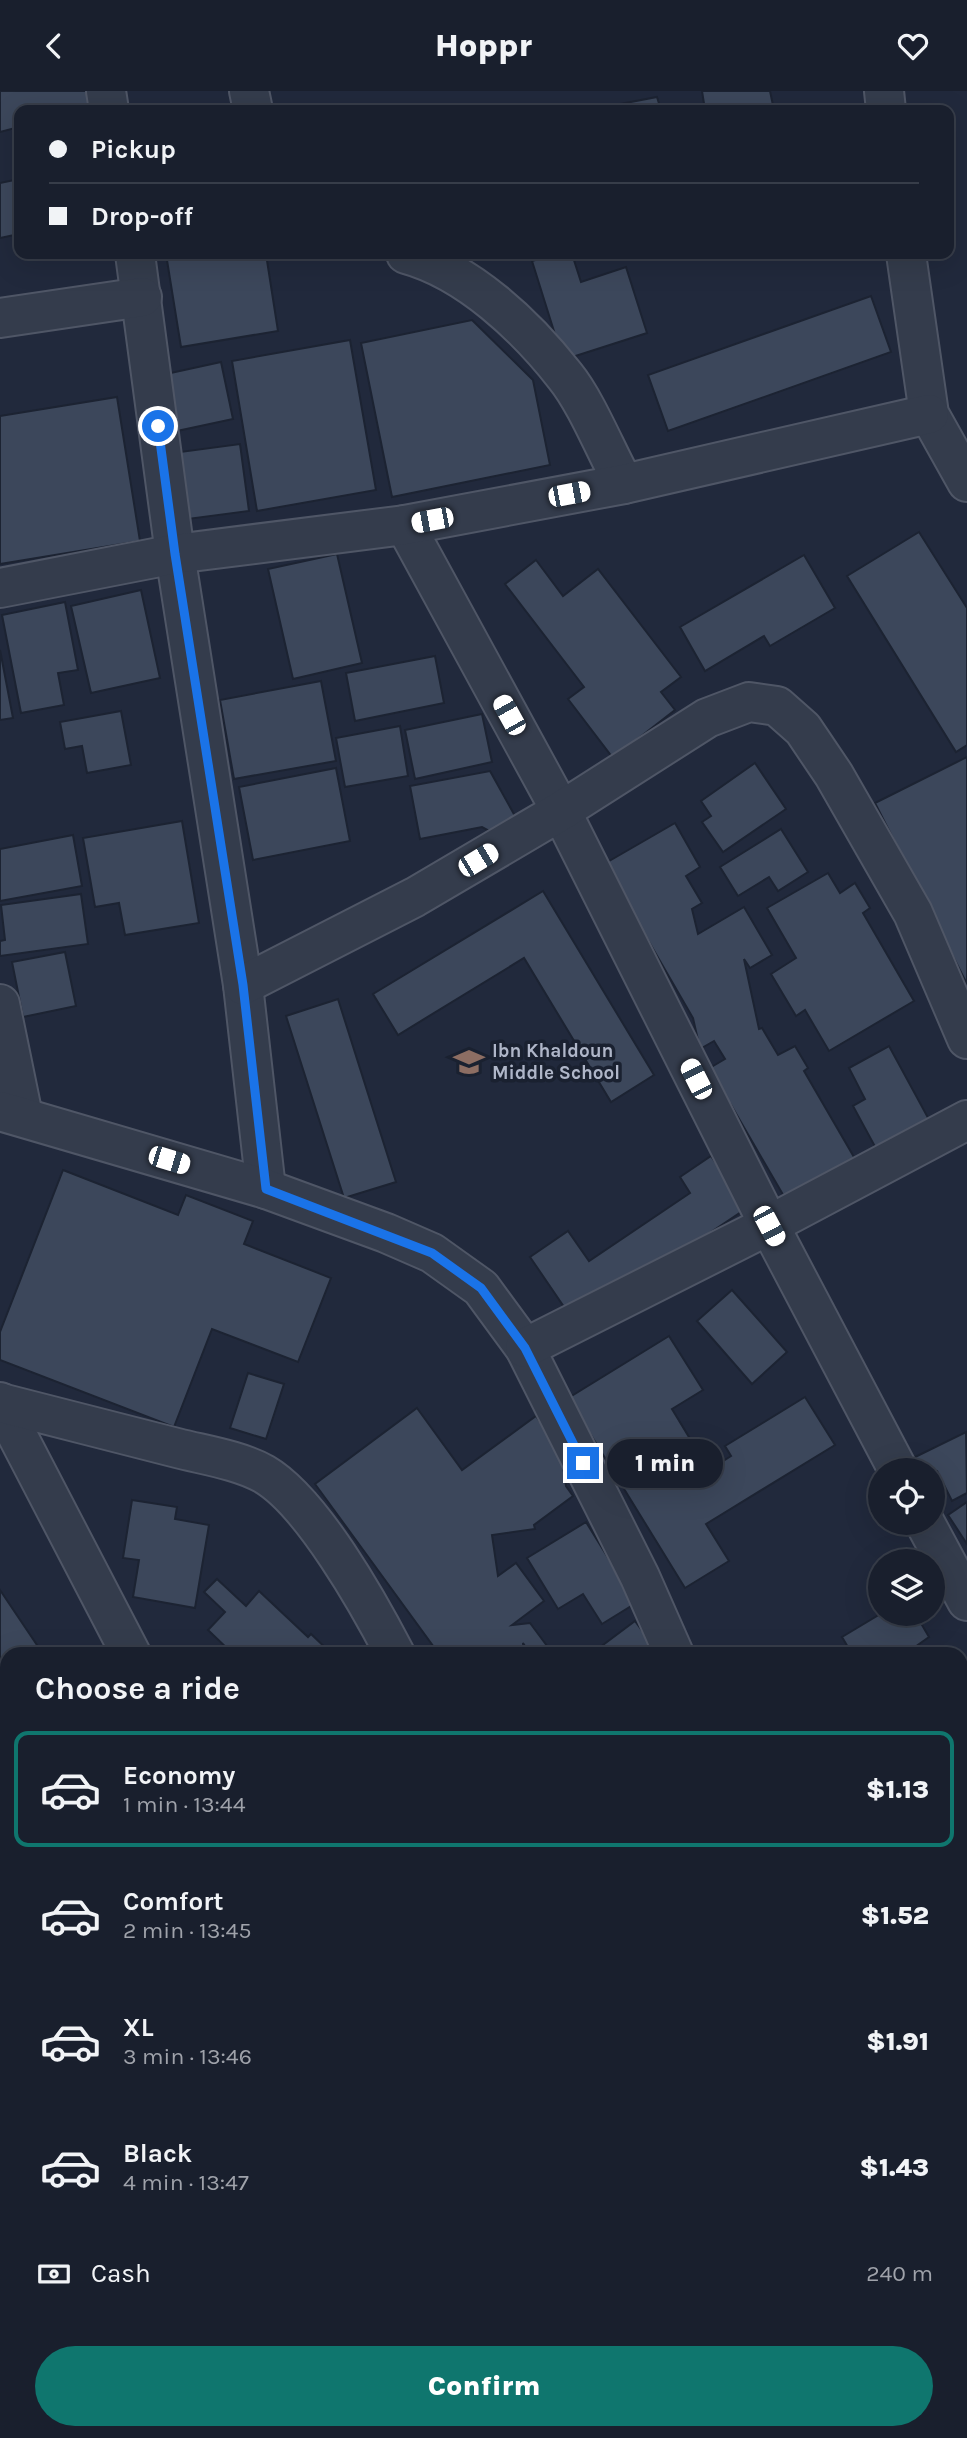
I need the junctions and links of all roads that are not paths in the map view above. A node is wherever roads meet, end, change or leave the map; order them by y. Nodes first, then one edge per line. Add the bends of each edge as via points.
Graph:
1 (136, 259) edge
2 (425, 259) edge
3 (907, 259) edge
4 (142, 297) junction
5 (0, 318) edge
6 (929, 414) junction
7 (967, 482) edge
8 (624, 484) junction
9 (405, 525) junction
10 (175, 554) junction
11 (0, 588) edge
12 (561, 811) junction
13 (243, 985) junction
14 (0, 1004) edge
15 (967, 1039) edge
16 (11, 1113) edge
17 (967, 1120) edge
18 (266, 1189) junction
19 (769, 1226) junction
20 (525, 1348) junction
21 (1, 1402) edge
22 (892, 1458) edge
23 (931, 1535) edge
24 (967, 1601) edge
25 (127, 1647) edge
26 (391, 1647) edge
27 (671, 1647) edge

1 - 4 street
2 - 8 street via 474,289 515,322 566,377
3 - 6 street
4 - 5 street
4 - 10 street
6 - 7 street
6 - 8 street
8 - 9 street
9 - 10 street
9 - 12 street
10 - 11 street
10 - 13 street
12 - 13 street via 415,897
12 - 15 street via 706,718 749,702 777,706 803,729 913,913
12 - 19 street
13 - 18 street
14 - 16 street
16 - 18 street
17 - 19 street
18 - 20 street via 432,1253 481,1288
19 - 20 street
19 - 22 street
20 - 27 street
21 - 25 street
21 - 26 street via 263,1473 288,1493 320,1532
23 - 24 street

